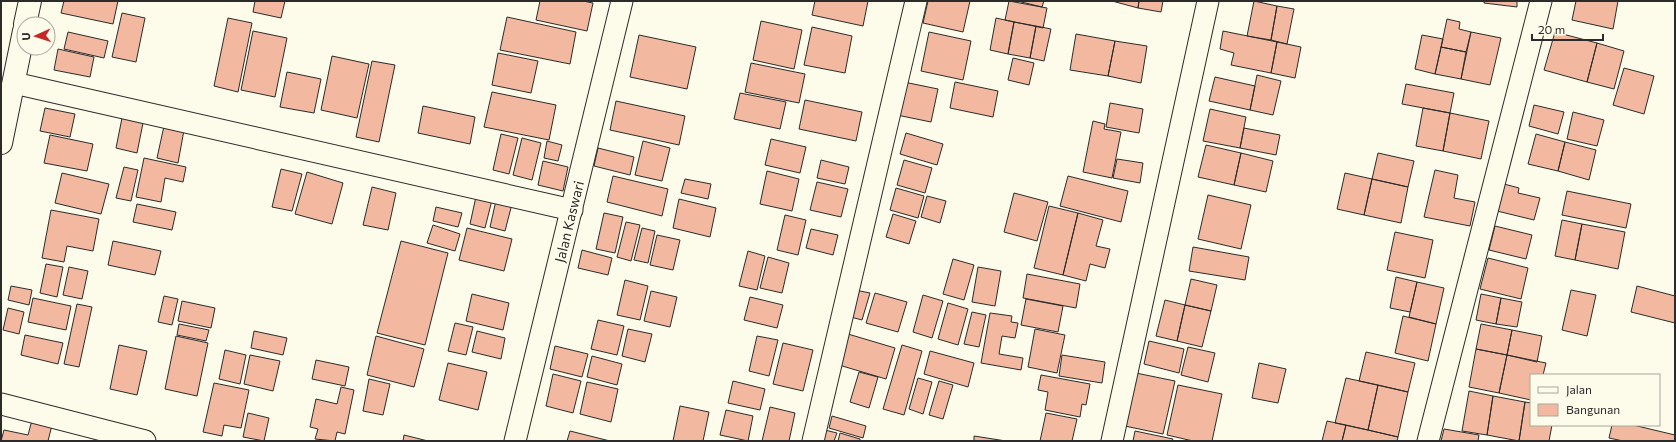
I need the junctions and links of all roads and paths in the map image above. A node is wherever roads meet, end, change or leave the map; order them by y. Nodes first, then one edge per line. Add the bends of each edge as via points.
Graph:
1 (30, 1) edge
2 (622, 1) edge
3 (916, 1) edge
4 (1208, 1) edge
5 (1541, 1) edge
6 (27, 16) edge
7 (19, 56) edge
8 (14, 83) junction
9 (1, 143) edge
10 (572, 210) junction
11 (1, 404) edge
12 (145, 441) edge
13 (515, 441) edge
14 (813, 441) edge
15 (1112, 441) edge
16 (1428, 441) edge

1 - 6 highway
2 - 10 street, Jalan Kaswari
3 - 14 street
4 - 15 street
5 - 16 street
7 - 8 highway
8 - 9 highway
8 - 10 street
10 - 13 street, Jalan Kaswari
11 - 12 street

